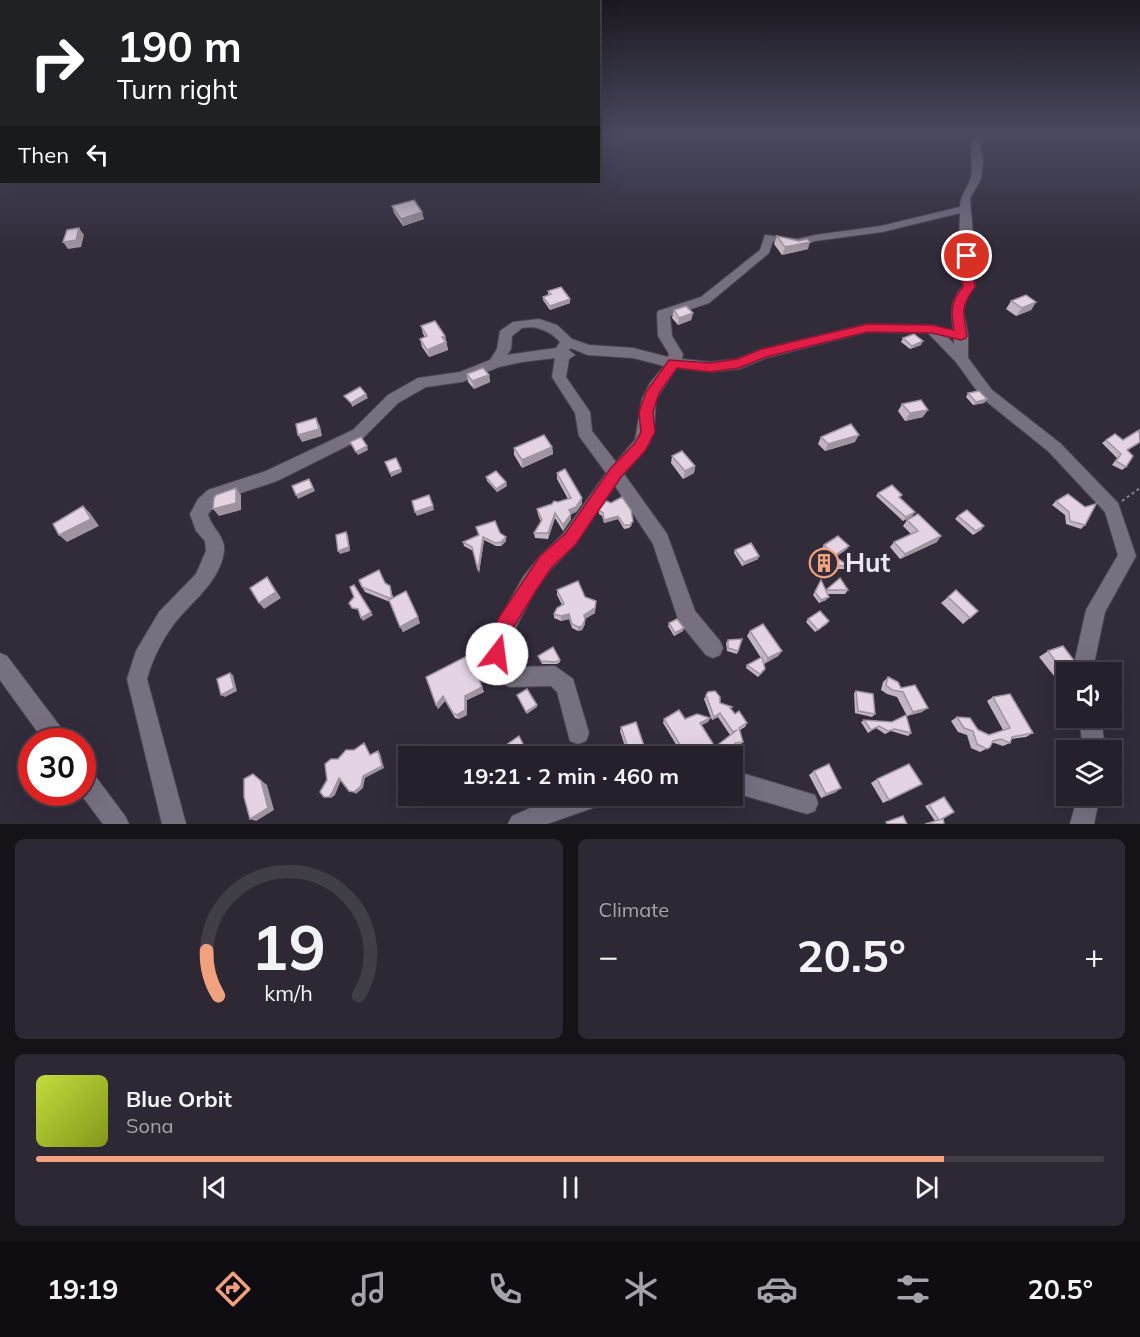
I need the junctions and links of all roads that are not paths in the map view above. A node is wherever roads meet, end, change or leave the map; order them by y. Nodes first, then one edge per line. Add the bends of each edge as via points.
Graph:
1 (977, 171) edge
2 (964, 209) junction
3 (932, 329) junction
4 (961, 336) junction
5 (564, 347) junction
6 (961, 359) junction
7 (495, 363) junction
8 (674, 363) junction
9 (615, 473) junction
10 (713, 648) dead end
11 (1084, 662) edge
12 (0, 663) edge
13 (48, 728) edge
14 (578, 733) dead end
15 (743, 784) edge
16 (96, 796) edge
17 (807, 803) dead end
18 (561, 806) edge
19 (1086, 806) edge
20 (117, 824) edge
21 (174, 824) edge
22 (520, 824) edge
23 (1082, 824) edge

1 - 2 street
2 - 4 street via 969,287 957,309
2 - 8 street via 882,229 797,243 769,237 765,251 705,300 663,314 665,336 676,354
3 - 4 street
3 - 6 street
3 - 8 street via 867,328 762,354 739,364 710,367
4 - 6 street
5 - 7 street
5 - 7 street via 562,332 544,324 519,325 505,334 504,349
5 - 8 street via 569,355 633,353
5 - 9 street via 559,377 582,412 584,432
6 - 11 street via 987,394 1054,447 1112,508 1127,556 1096,610
7 - 21 street via 462,377 423,382 393,399 358,434 271,476 214,495 204,504 199,514 202,526 213,538 215,551 203,580 166,619 143,658 137,679
8 - 9 street via 653,392 646,412 648,432 640,447
9 - 10 street via 661,540 686,615
9 - 14 street via 571,539 546,561 531,583 505,625 497,654 510,676 555,676 566,686
12 - 13 street
15 - 17 street
16 - 20 street
18 - 22 street
19 - 23 street

